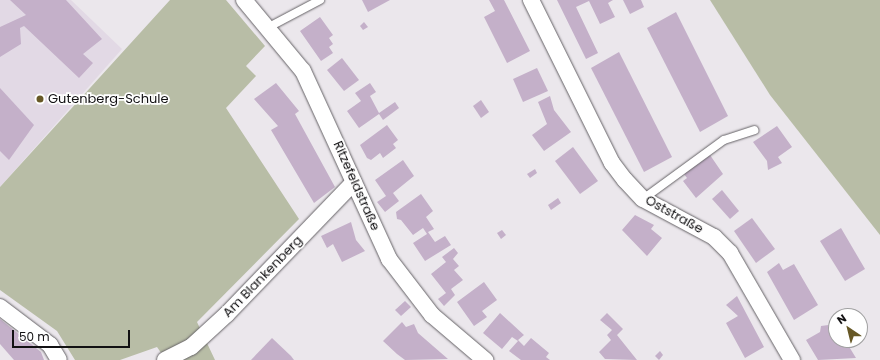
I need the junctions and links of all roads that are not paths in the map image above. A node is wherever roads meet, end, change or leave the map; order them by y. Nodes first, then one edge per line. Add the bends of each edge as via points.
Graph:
1 (244, 0) edge
2 (320, 0) edge
3 (531, 0) edge
4 (267, 28) junction
5 (754, 130) dead end
6 (353, 183) junction
7 (643, 199) junction
8 (0, 307) edge
9 (59, 360) edge
10 (165, 360) edge
11 (485, 360) edge
12 (792, 360) edge

1 - 4 street, Ritzefeldstraße
2 - 4 lane
3 - 7 street, Oststraße via 612,163
4 - 6 street, Ritzefeldstraße via 303,71
5 - 7 lane via 724,140
6 - 10 street, Am Blankenberg via 192,347
6 - 11 street, Ritzefeldstraße via 389,259 410,290 432,315
7 - 12 street, Oststraße via 714,237 730,253
8 - 9 street via 50,345

